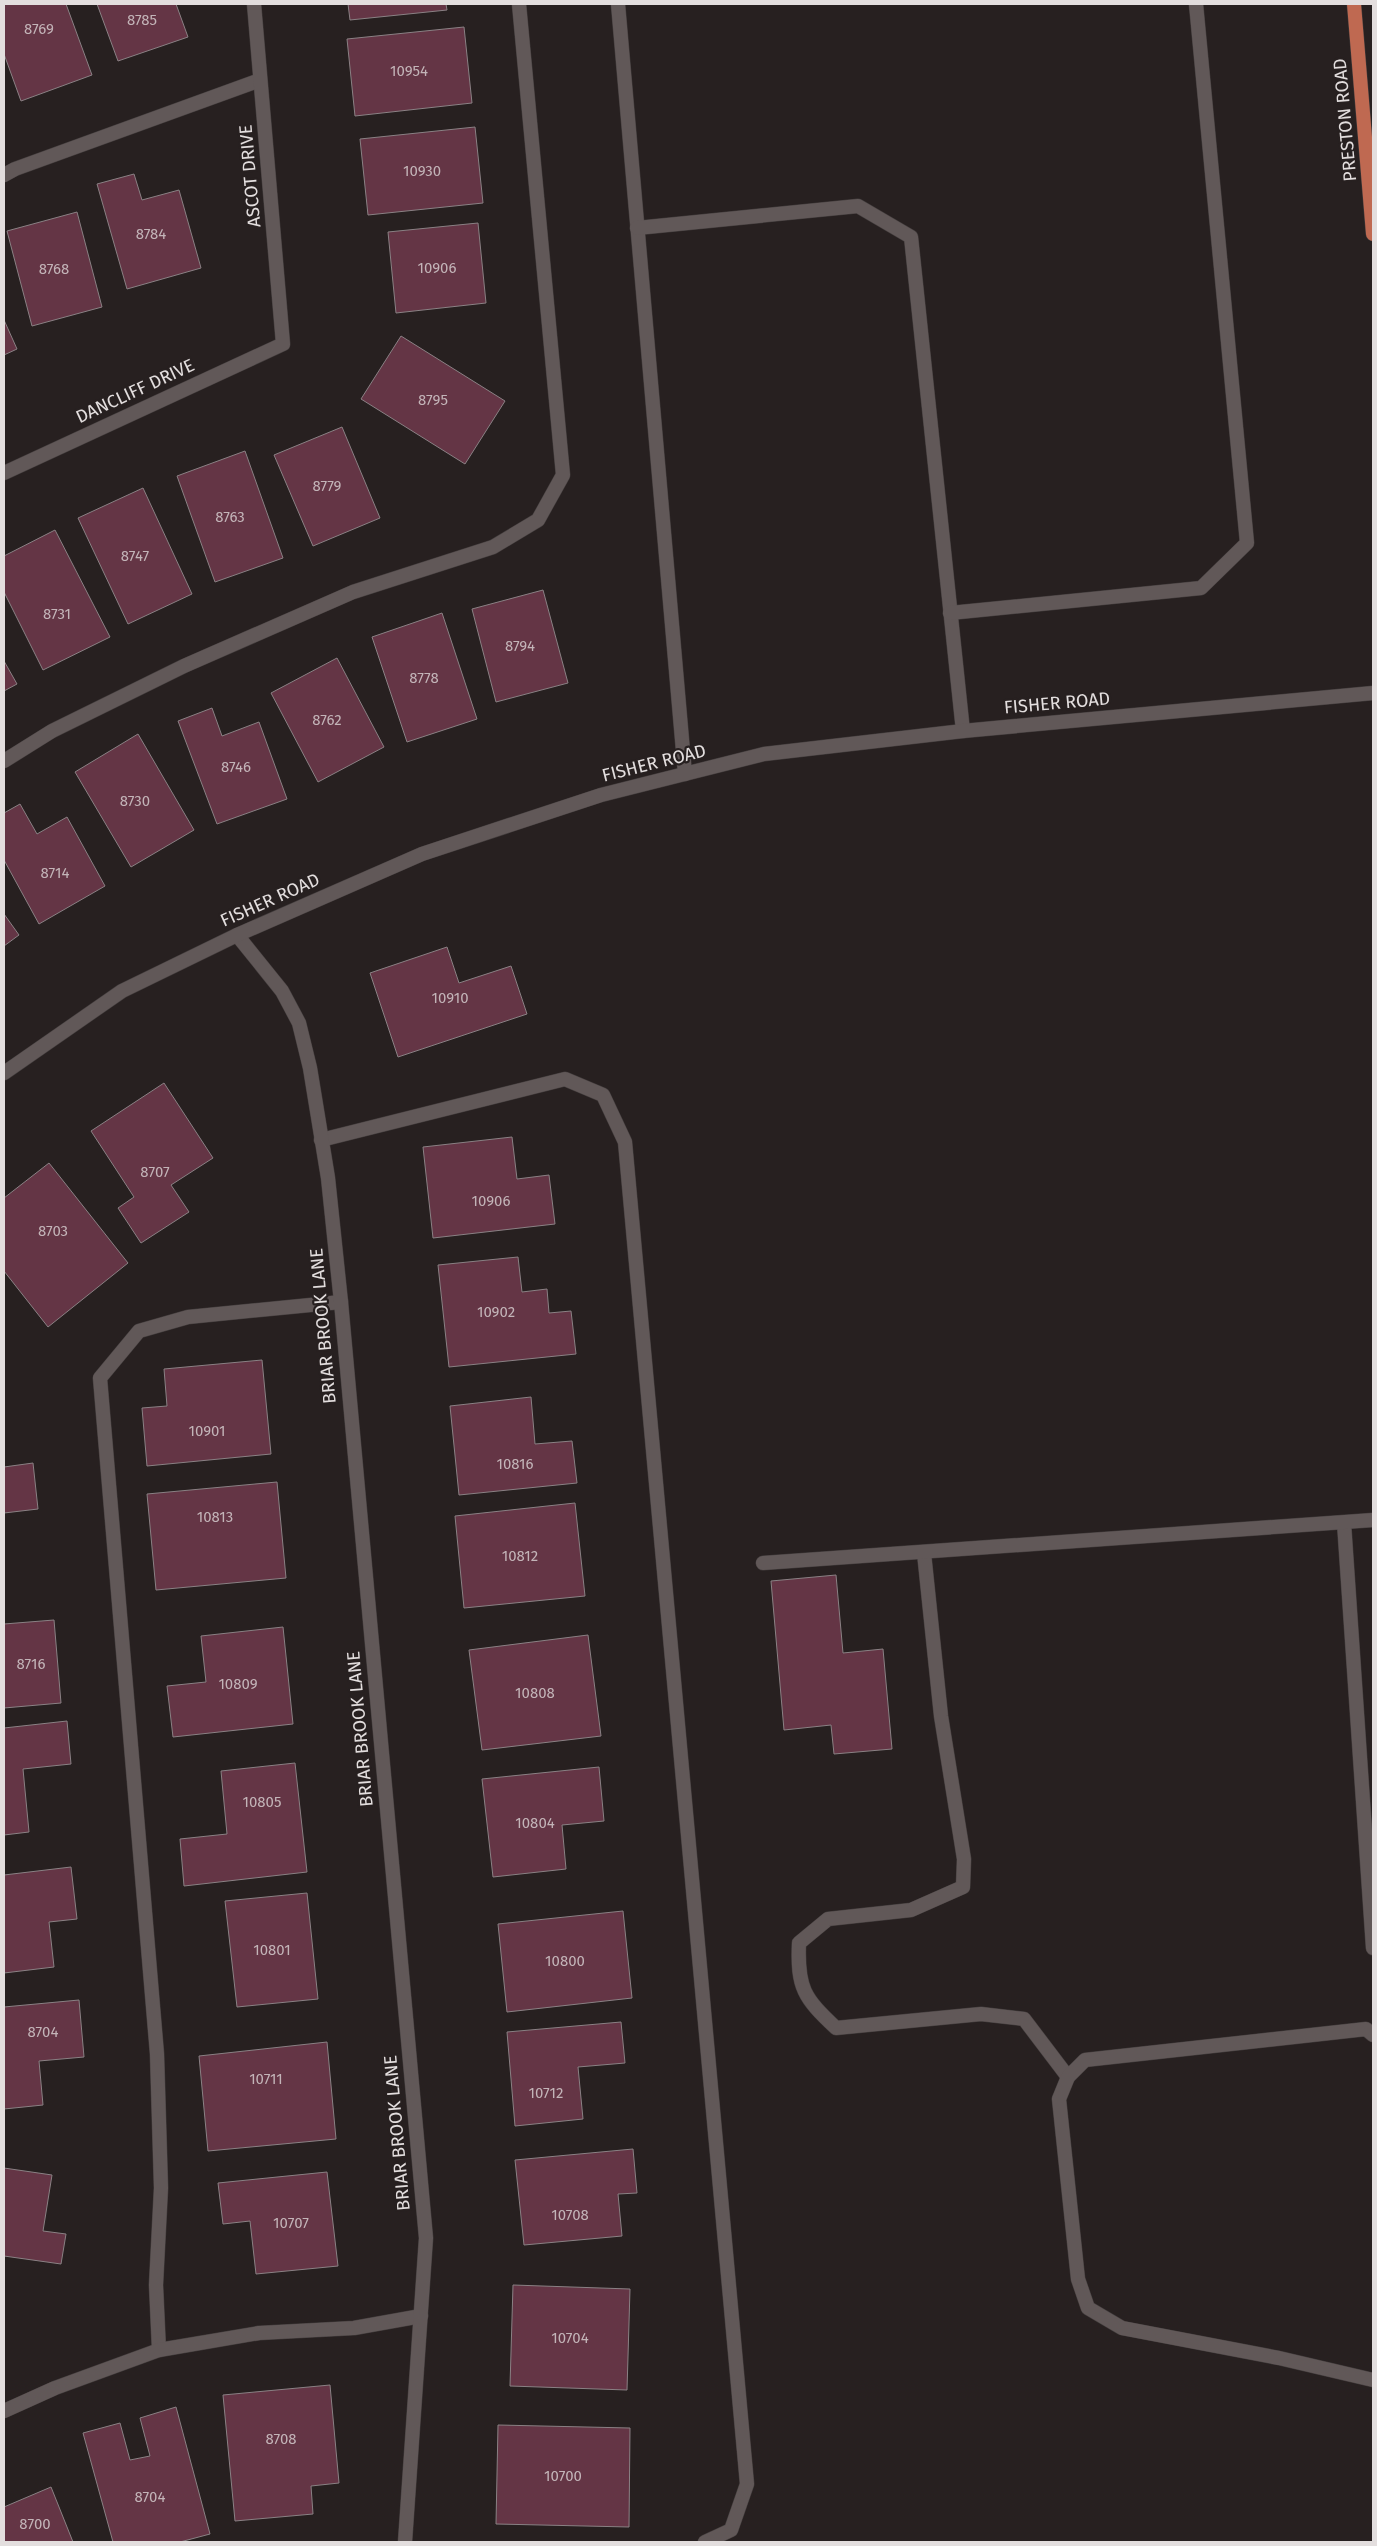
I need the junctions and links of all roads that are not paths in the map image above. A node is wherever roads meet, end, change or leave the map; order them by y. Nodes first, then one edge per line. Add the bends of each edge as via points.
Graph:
1 (254, 4) edge
2 (519, 4) edge
3 (618, 4) edge
4 (1196, 4) edge
5 (1354, 4) edge
6 (260, 80) junction
7 (4, 175) edge
8 (637, 228) junction
9 (1373, 234) edge
10 (283, 344) joint
11 (4, 473) edge
12 (950, 613) junction
13 (1373, 693) edge
14 (963, 731) junction
15 (4, 761) edge
16 (685, 774) junction
17 (237, 935) junction
18 (4, 1073) edge
19 (321, 1140) junction
20 (341, 1302) junction
21 (1373, 1520) edge
22 (1344, 1523) junction
23 (924, 1553) junction
24 (763, 1563) dead end
25 (1373, 1948) edge
26 (1373, 2035) edge
27 (1068, 2077) junction
28 (421, 2316) junction
29 (159, 2350) junction
30 (1373, 2380) edge
31 (4, 2411) edge
32 (405, 2542) edge
33 (705, 2542) edge

1 - 6 street, ASCOT DRIVE
2 - 15 street via 563,475 538,520 493,547 353,592 184,666 52,731
3 - 8 street
4 - 12 street via 1247,543 1201,588
5 - 9 main road, PRESTON ROAD
6 - 7 street via 15,168
6 - 10 street, ASCOT DRIVE
8 - 12 street via 858,206 911,237
8 - 16 street
10 - 11 street, DANCLIFF DRIVE
12 - 14 street
13 - 14 street, FISHER ROAD
14 - 16 street, FISHER ROAD via 764,754
16 - 17 street, FISHER ROAD via 602,795 422,854
17 - 18 street, FISHER ROAD via 122,991
17 - 19 street, BRIAR BROOK LANE via 282,991 298,1023 310,1068
19 - 20 street, BRIAR BROOK LANE
19 - 33 street via 565,1079 602,1095 625,1142 747,2484 731,2530
20 - 28 street, BRIAR BROOK LANE via 426,2238
20 - 29 street via 188,1317 139,1331 100,1378 157,2054 161,2188 156,2285
21 - 22 street
22 - 23 street via 1146,1534
22 - 25 street
23 - 24 street
23 - 27 street via 941,1716 964,1859 963,1887 911,1910 828,1919 799,1943 798,1973 811,2005 836,2028 981,2014 1024,2019
26 - 27 street via 1366,2029 1085,2060
27 - 30 street via 1059,2100 1078,2279 1088,2308 1122,2328
28 - 29 street via 354,2328 259,2333
28 - 32 street, BRIAR BROOK LANE
29 - 31 street via 55,2388

